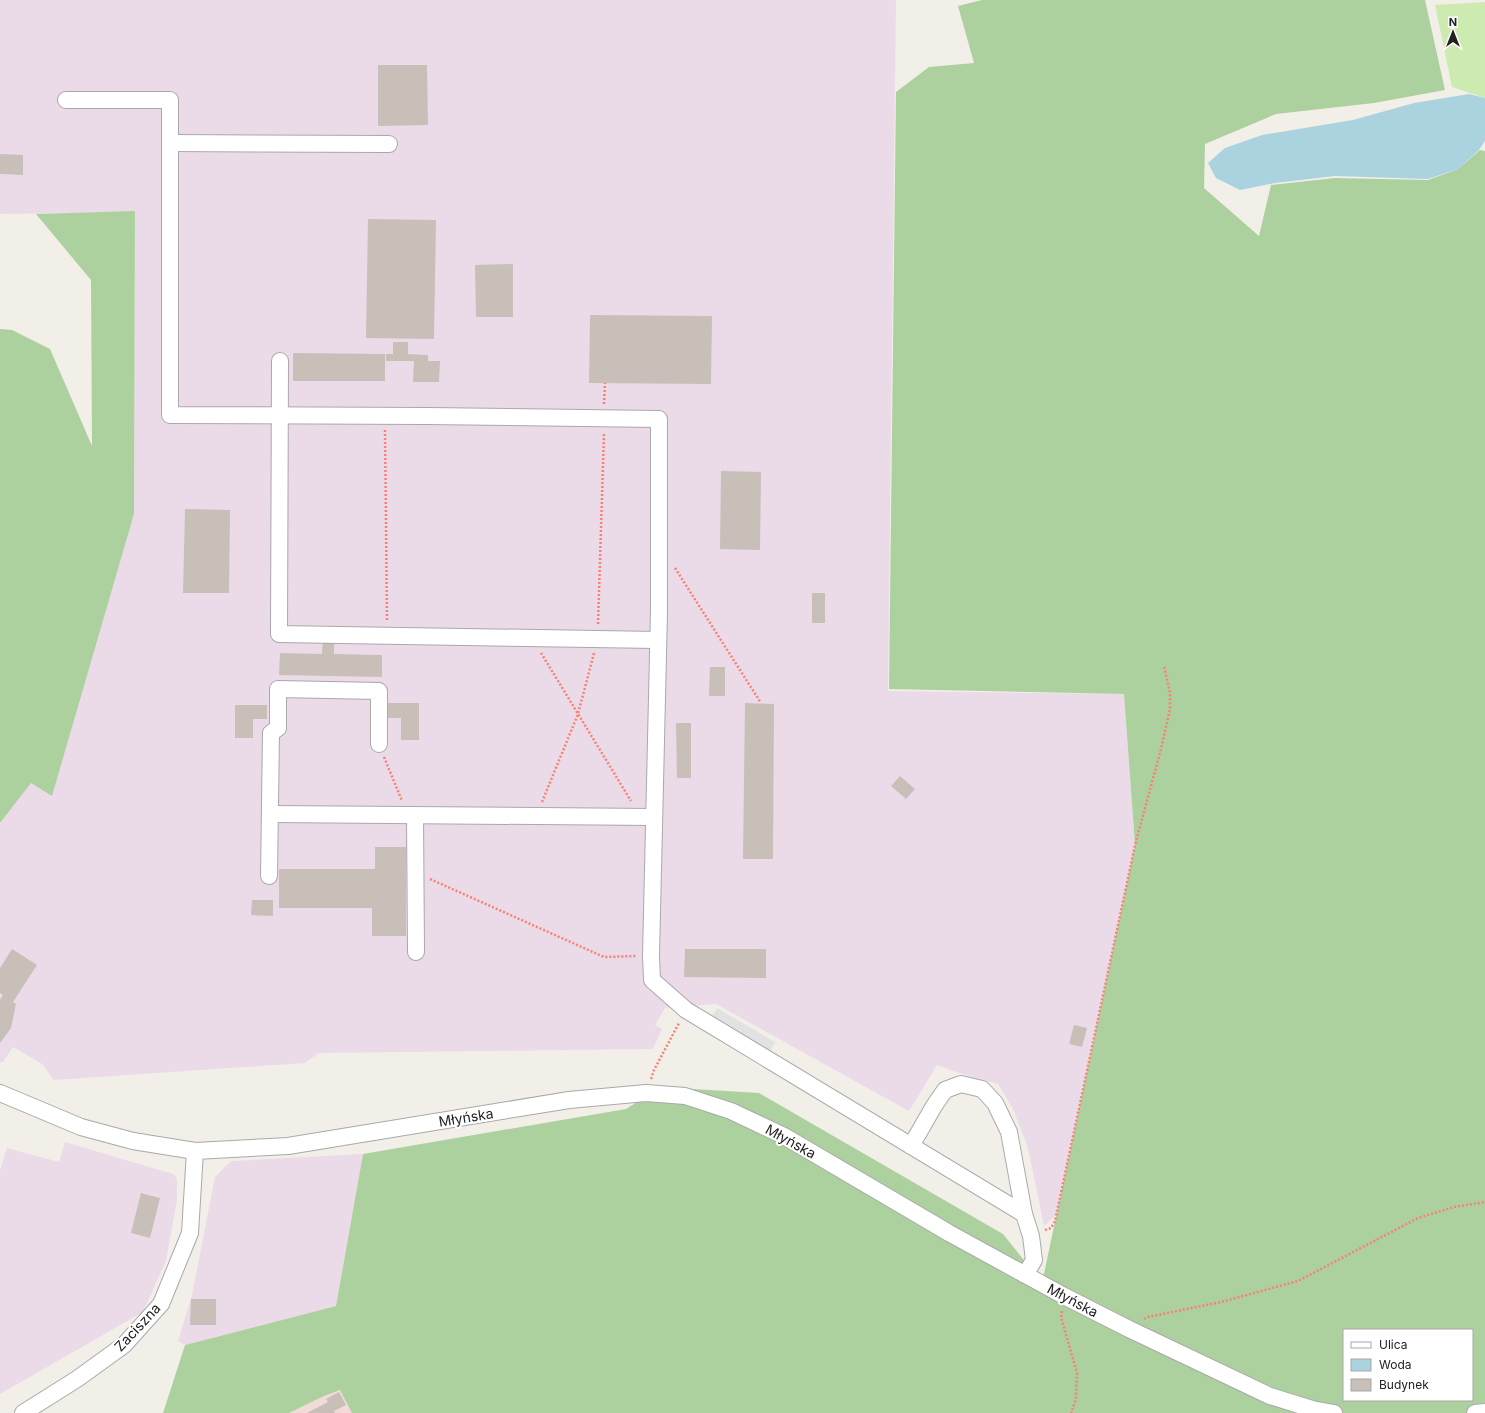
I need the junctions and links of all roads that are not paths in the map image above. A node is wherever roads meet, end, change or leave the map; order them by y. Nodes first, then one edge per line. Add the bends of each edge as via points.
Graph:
1 (66, 100) dead end
2 (170, 143) junction
3 (389, 144) dead end
4 (280, 361) dead end
5 (280, 416) junction
6 (658, 640) junction
7 (379, 744) road end
8 (270, 814) junction
9 (411, 815) junction
10 (647, 817) junction
11 (269, 876) dead end
12 (416, 952) dead end
13 (0, 1093) edge
14 (910, 1146) junction
15 (195, 1151) junction
16 (1024, 1214) junction
17 (1026, 1275) junction
18 (1485, 1412) edge
19 (23, 1413) edge
20 (1334, 1413) edge
21 (1475, 1413) edge

1 - 2 street via 170,100
2 - 3 street
2 - 5 street via 170,416
4 - 5 street
5 - 6 street via 279,634
5 - 6 street via 659,419
6 - 10 street
7 - 8 street via 380,691 278,690 278,728 271,732
8 - 9 street
8 - 11 street
9 - 10 street
9 - 12 street
10 - 14 street via 652,980 686,1010
13 - 15 street, Młyńska via 81,1127 133,1141
14 - 16 street
14 - 16 street via 945,1090 961,1084 982,1089 994,1103 1009,1132
15 - 17 street, Młyńska via 288,1146 569,1100 646,1093 685,1096 731,1111 784,1136 949,1234
15 - 19 street, Zaciszna via 190,1234 161,1304 124,1345
16 - 17 street via 1031,1236 1034,1260
17 - 20 street, Młyńska via 1129,1329 1270,1396
18 - 21 street

